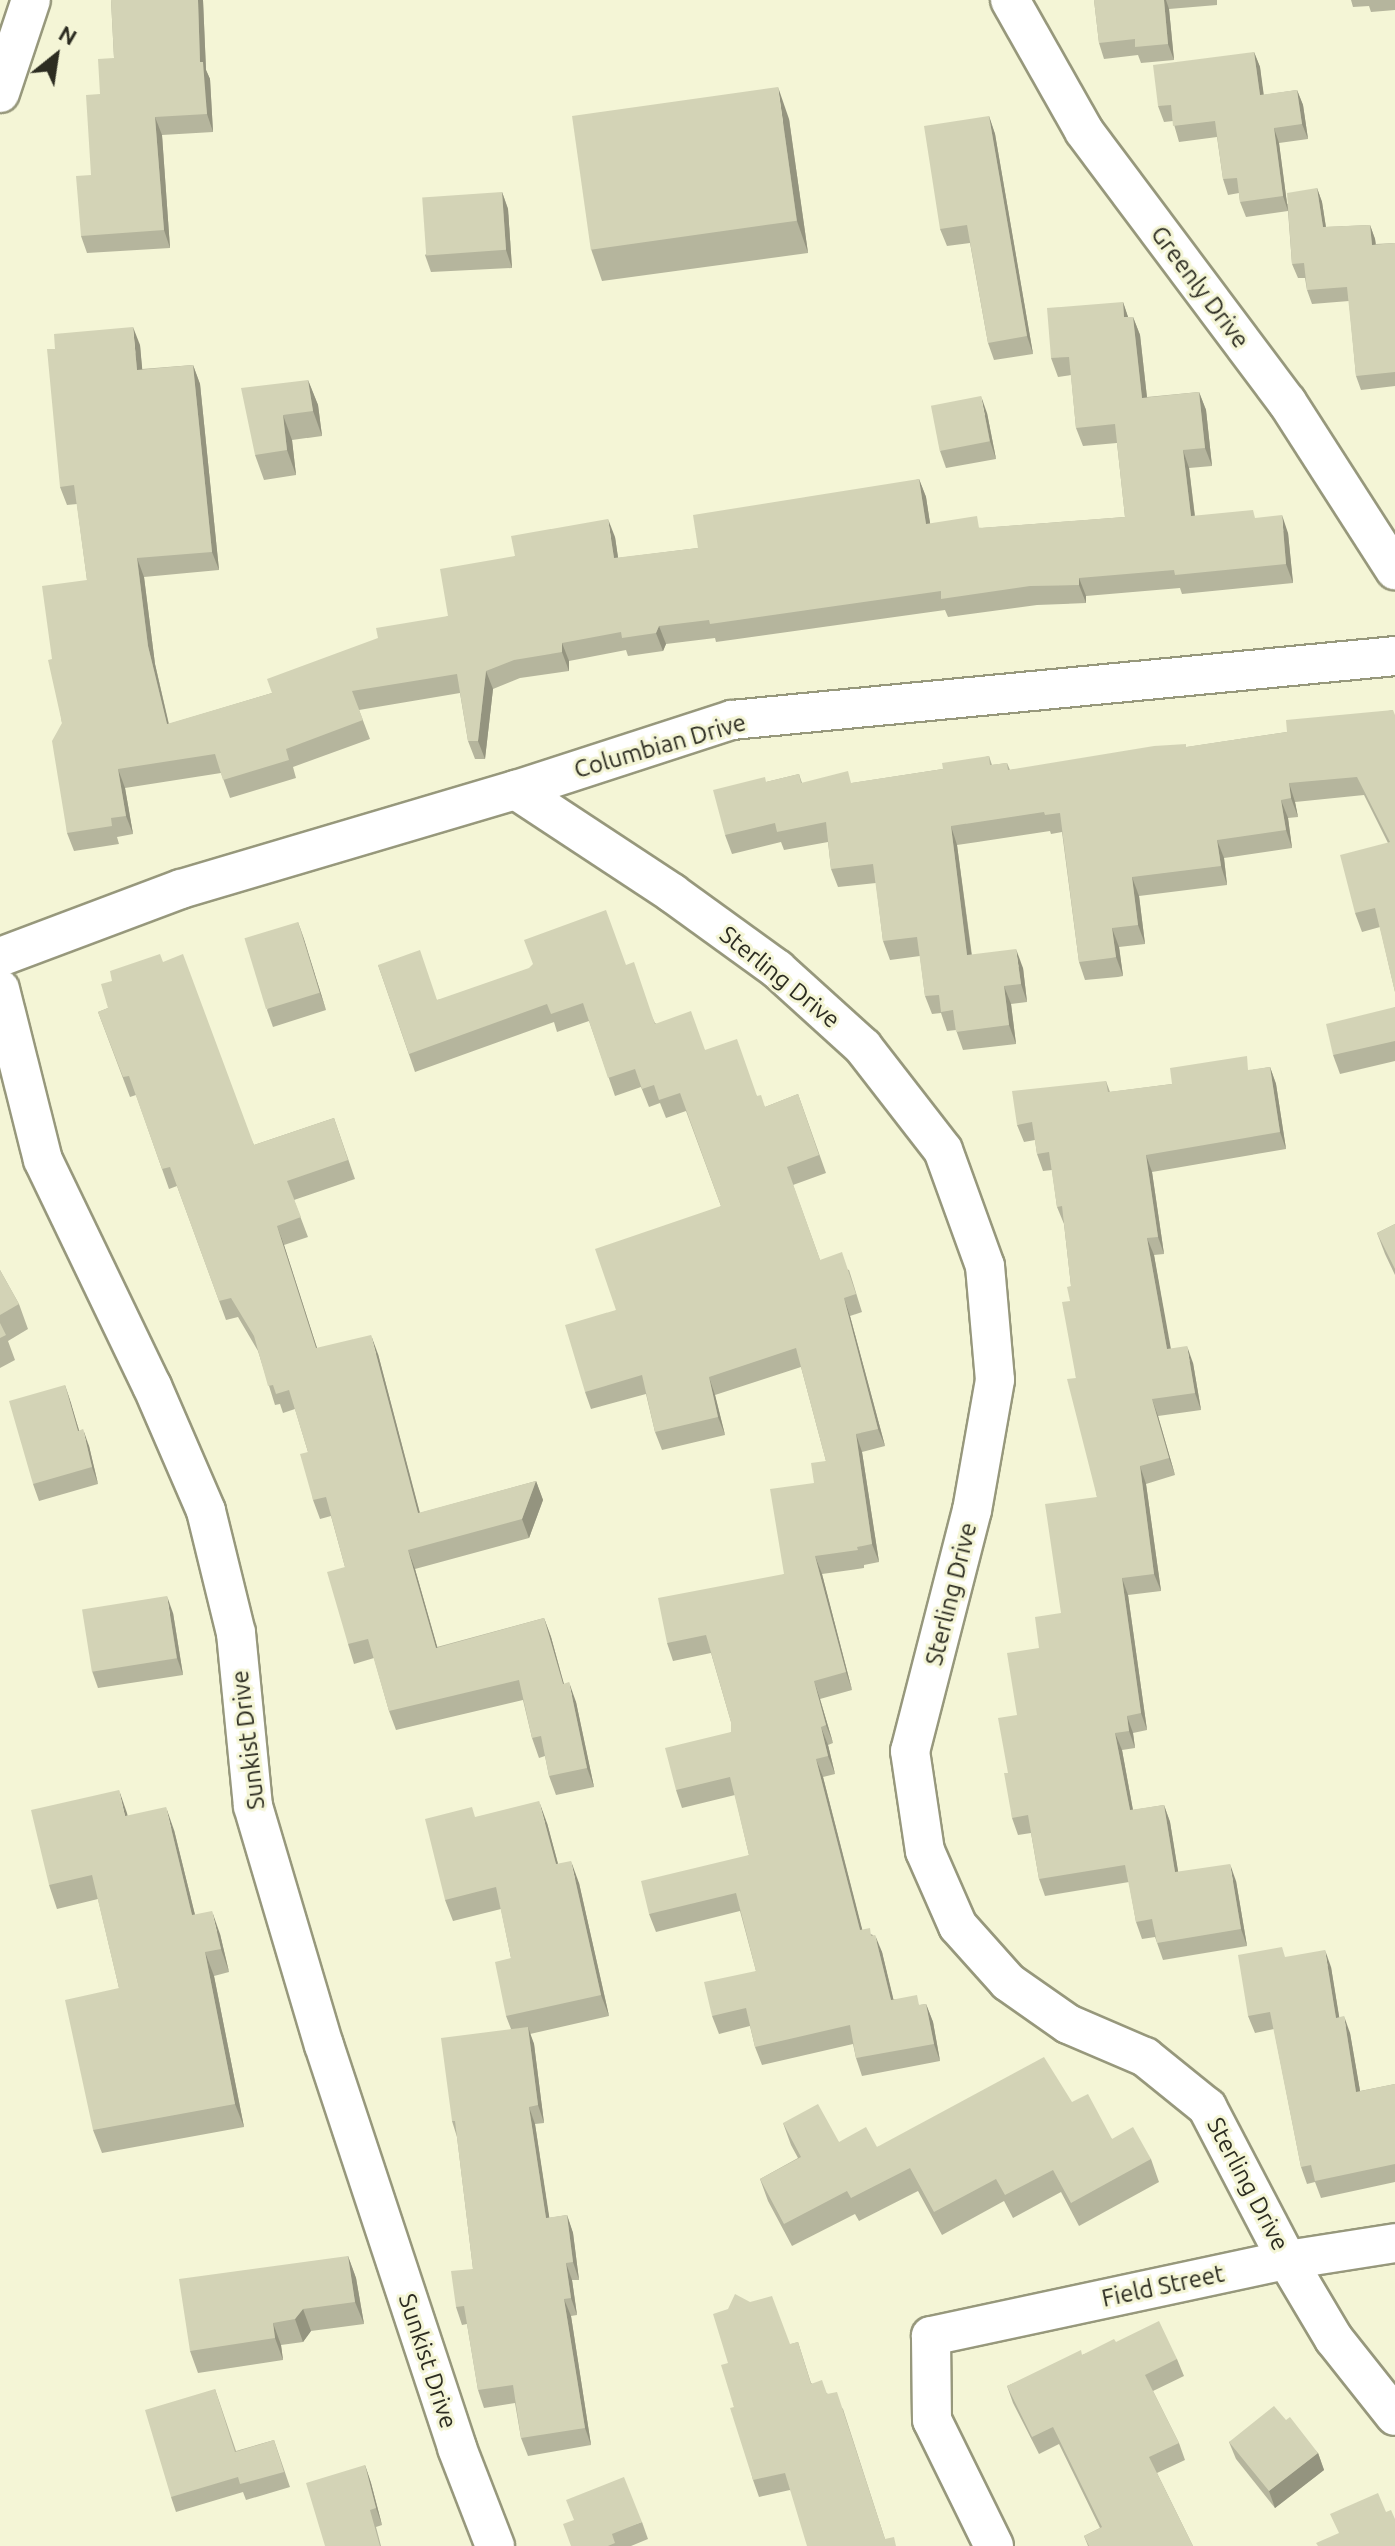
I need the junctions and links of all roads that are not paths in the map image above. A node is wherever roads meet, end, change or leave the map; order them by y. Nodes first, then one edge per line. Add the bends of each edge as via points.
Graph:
1 (31, 0) edge
2 (1010, 0) edge
3 (0, 93) edge
4 (1395, 570) edge
5 (1395, 656) edge
6 (516, 790) junction
7 (0, 957) edge
8 (0, 989) edge
9 (1395, 2243) edge
10 (1287, 2260) junction
11 (1395, 2416) edge
12 (495, 2546) edge
13 (994, 2546) edge

1 - 3 street
2 - 4 street, Greenly Drive via 1084,131 1287,402
5 - 6 street, Columbian Drive via 732,720
6 - 7 street, Columbian Drive via 181,889
6 - 10 street, Sterling Drive via 777,969 863,1047 943,1150 985,1266 995,1380 972,1510 910,1751 925,1851 958,1926 1008,1982 1068,2024 1145,2057 1207,2107
8 - 12 street, Sunkist Drive via 43,1160 206,1511 236,1633 253,1806 329,2059 457,2448
9 - 10 street, Field Street
10 - 11 street, Sterling Drive via 1334,2339
10 - 13 street, Field Street via 931,2336 932,2420

